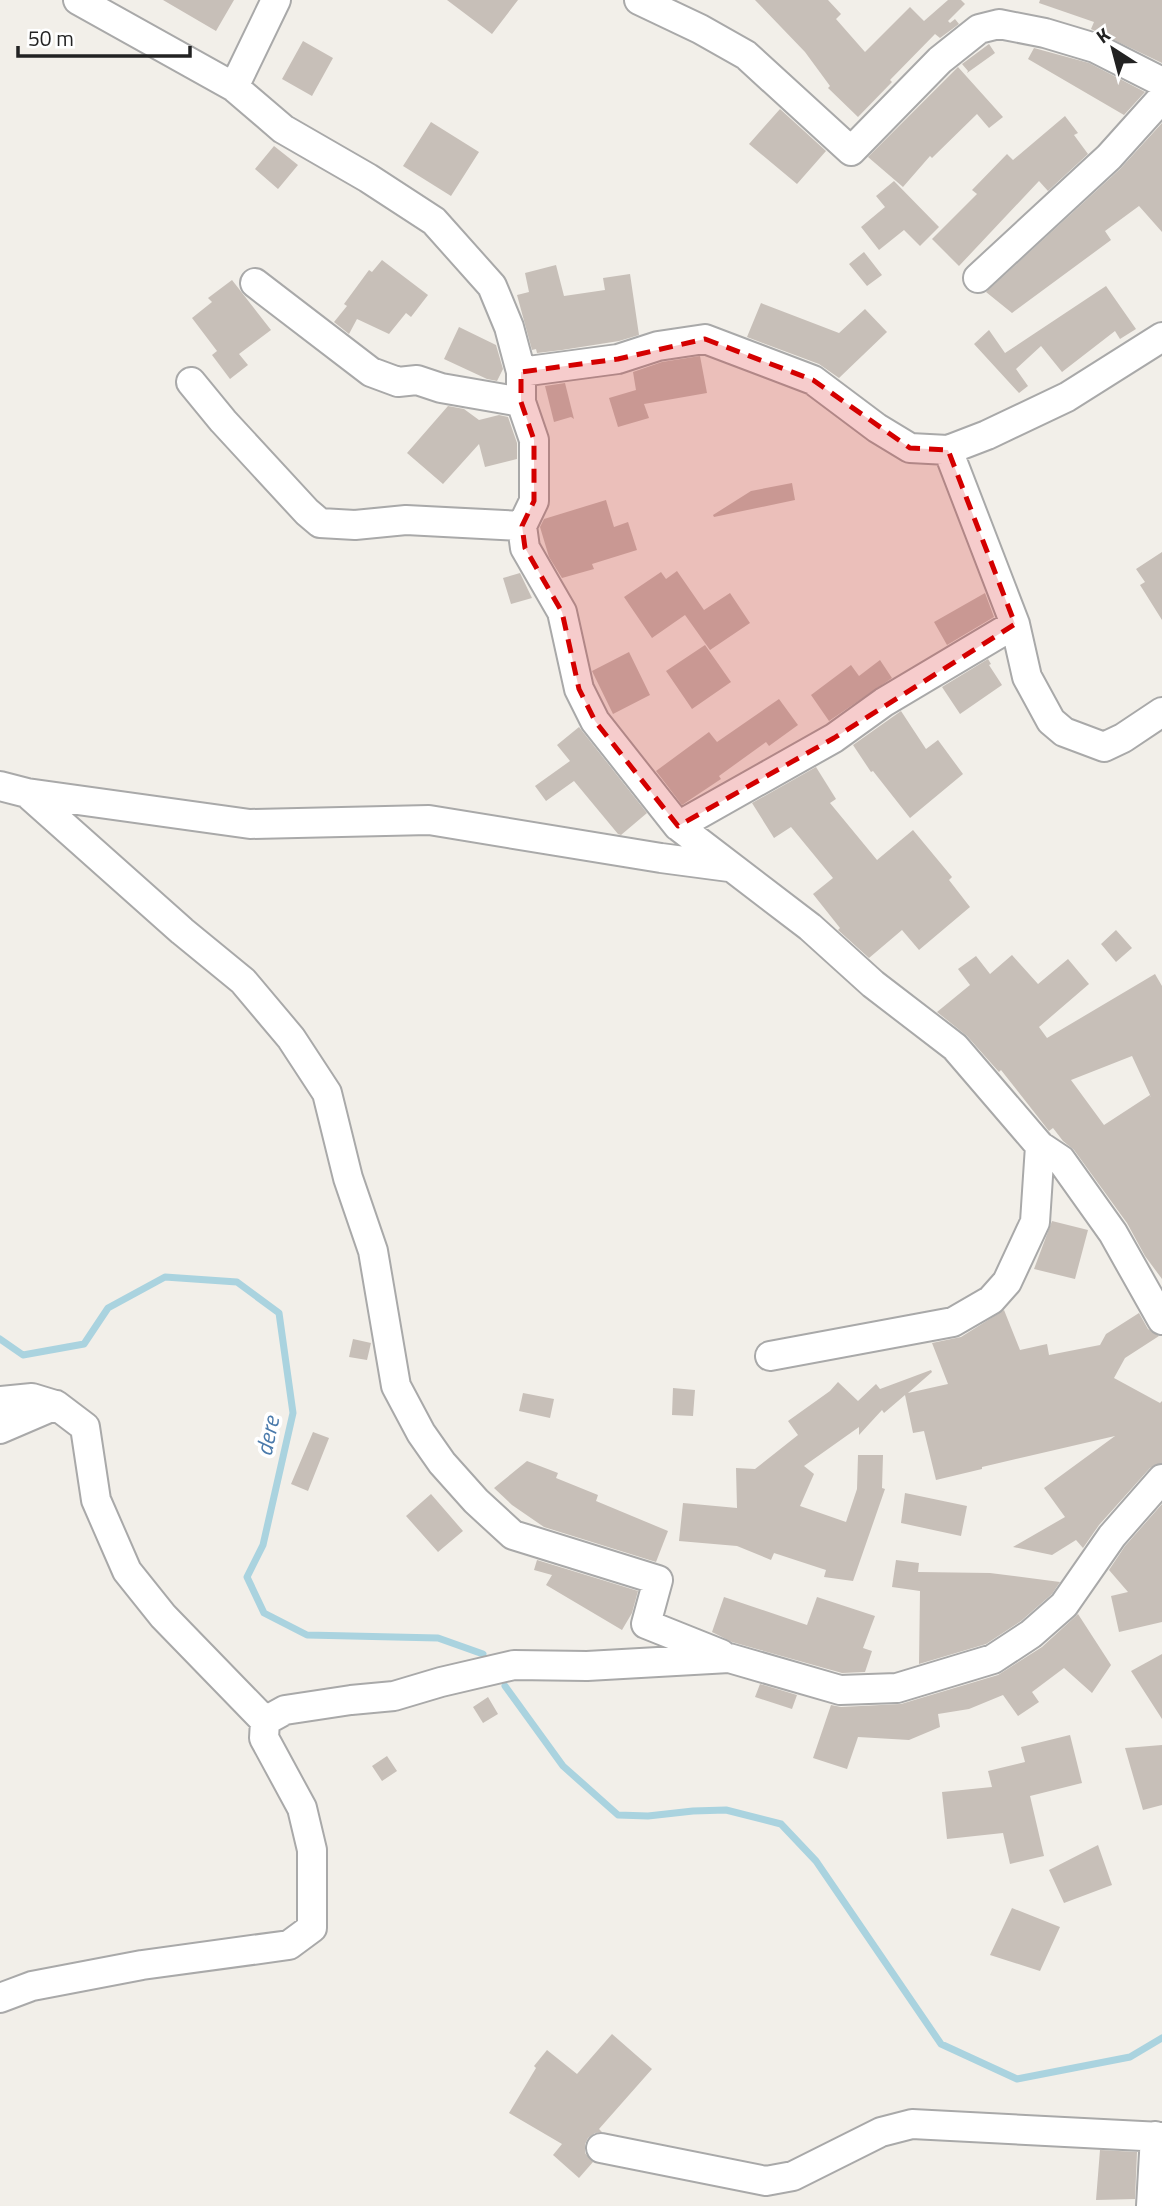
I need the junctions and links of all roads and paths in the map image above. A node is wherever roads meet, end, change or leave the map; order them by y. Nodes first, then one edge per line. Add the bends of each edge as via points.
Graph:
1 (78, 0) edge
2 (276, 0) edge
3 (639, 0) edge
4 (1162, 82) edge
5 (234, 87) junction
6 (1162, 97) edge
7 (978, 278) dead end
8 (255, 283) dead end
9 (1162, 337) edge
10 (521, 372) junction
11 (191, 382) dead end
12 (521, 402) junction
13 (948, 450) junction
14 (522, 526) junction
15 (1015, 624) junction
16 (1162, 712) edge
17 (13, 790) edge
18 (678, 826) junction
19 (729, 867) junction
20 (1040, 1146) junction
21 (1162, 1320) edge
22 (770, 1356) dead end
23 (0, 1401) edge
24 (56, 1405) junction
25 (0, 1429) edge
26 (1162, 1479) edge
27 (729, 1658) junction
28 (265, 1721) junction
29 (0, 1998) edge
30 (1158, 2137) edge
31 (601, 2148) dead end
32 (1151, 2206) edge

1 - 5 street
2 - 5 street
3 - 4 street via 746,55 850,151 940,60 979,29 999,24 1095,48
5 - 10 street via 282,129 435,221 492,286
6 - 7 street via 1109,157
8 - 12 street via 371,372 398,382 416,380
9 - 13 street via 1067,397
10 - 12 street
10 - 13 street via 618,359 658,346 705,339 813,380 910,448
11 - 14 street via 320,523 406,520
12 - 14 street via 534,440 534,501
13 - 15 street
14 - 18 street via 525,548 562,612 579,689 595,721
15 - 16 street via 1027,677 1051,722 1064,732 1104,747
15 - 18 street via 884,702 834,738
17 - 19 street via 250,824 429,820
17 - 27 street via 243,981 291,1038 327,1093 348,1178 373,1251 396,1386 442,1463 513,1535 657,1580 646,1624
18 - 19 street
19 - 20 street via 955,1047
20 - 21 street via 1061,1160 1113,1233
20 - 22 street via 1035,1222 1007,1282 991,1300 953,1322
23 - 24 street via 32,1398
24 - 25 street
24 - 28 street via 85,1427 96,1500 127,1571 163,1616
26 - 27 street via 1112,1536 1064,1605 993,1659 897,1688 840,1690
27 - 28 street via 514,1665 394,1696 285,1710
28 - 29 street via 264,1738 302,1808 312,1850 312,1928 289,1945 142,1965 32,1986
30 - 31 street via 912,2124 881,2133 793,2176 766,2181
30 - 32 street

